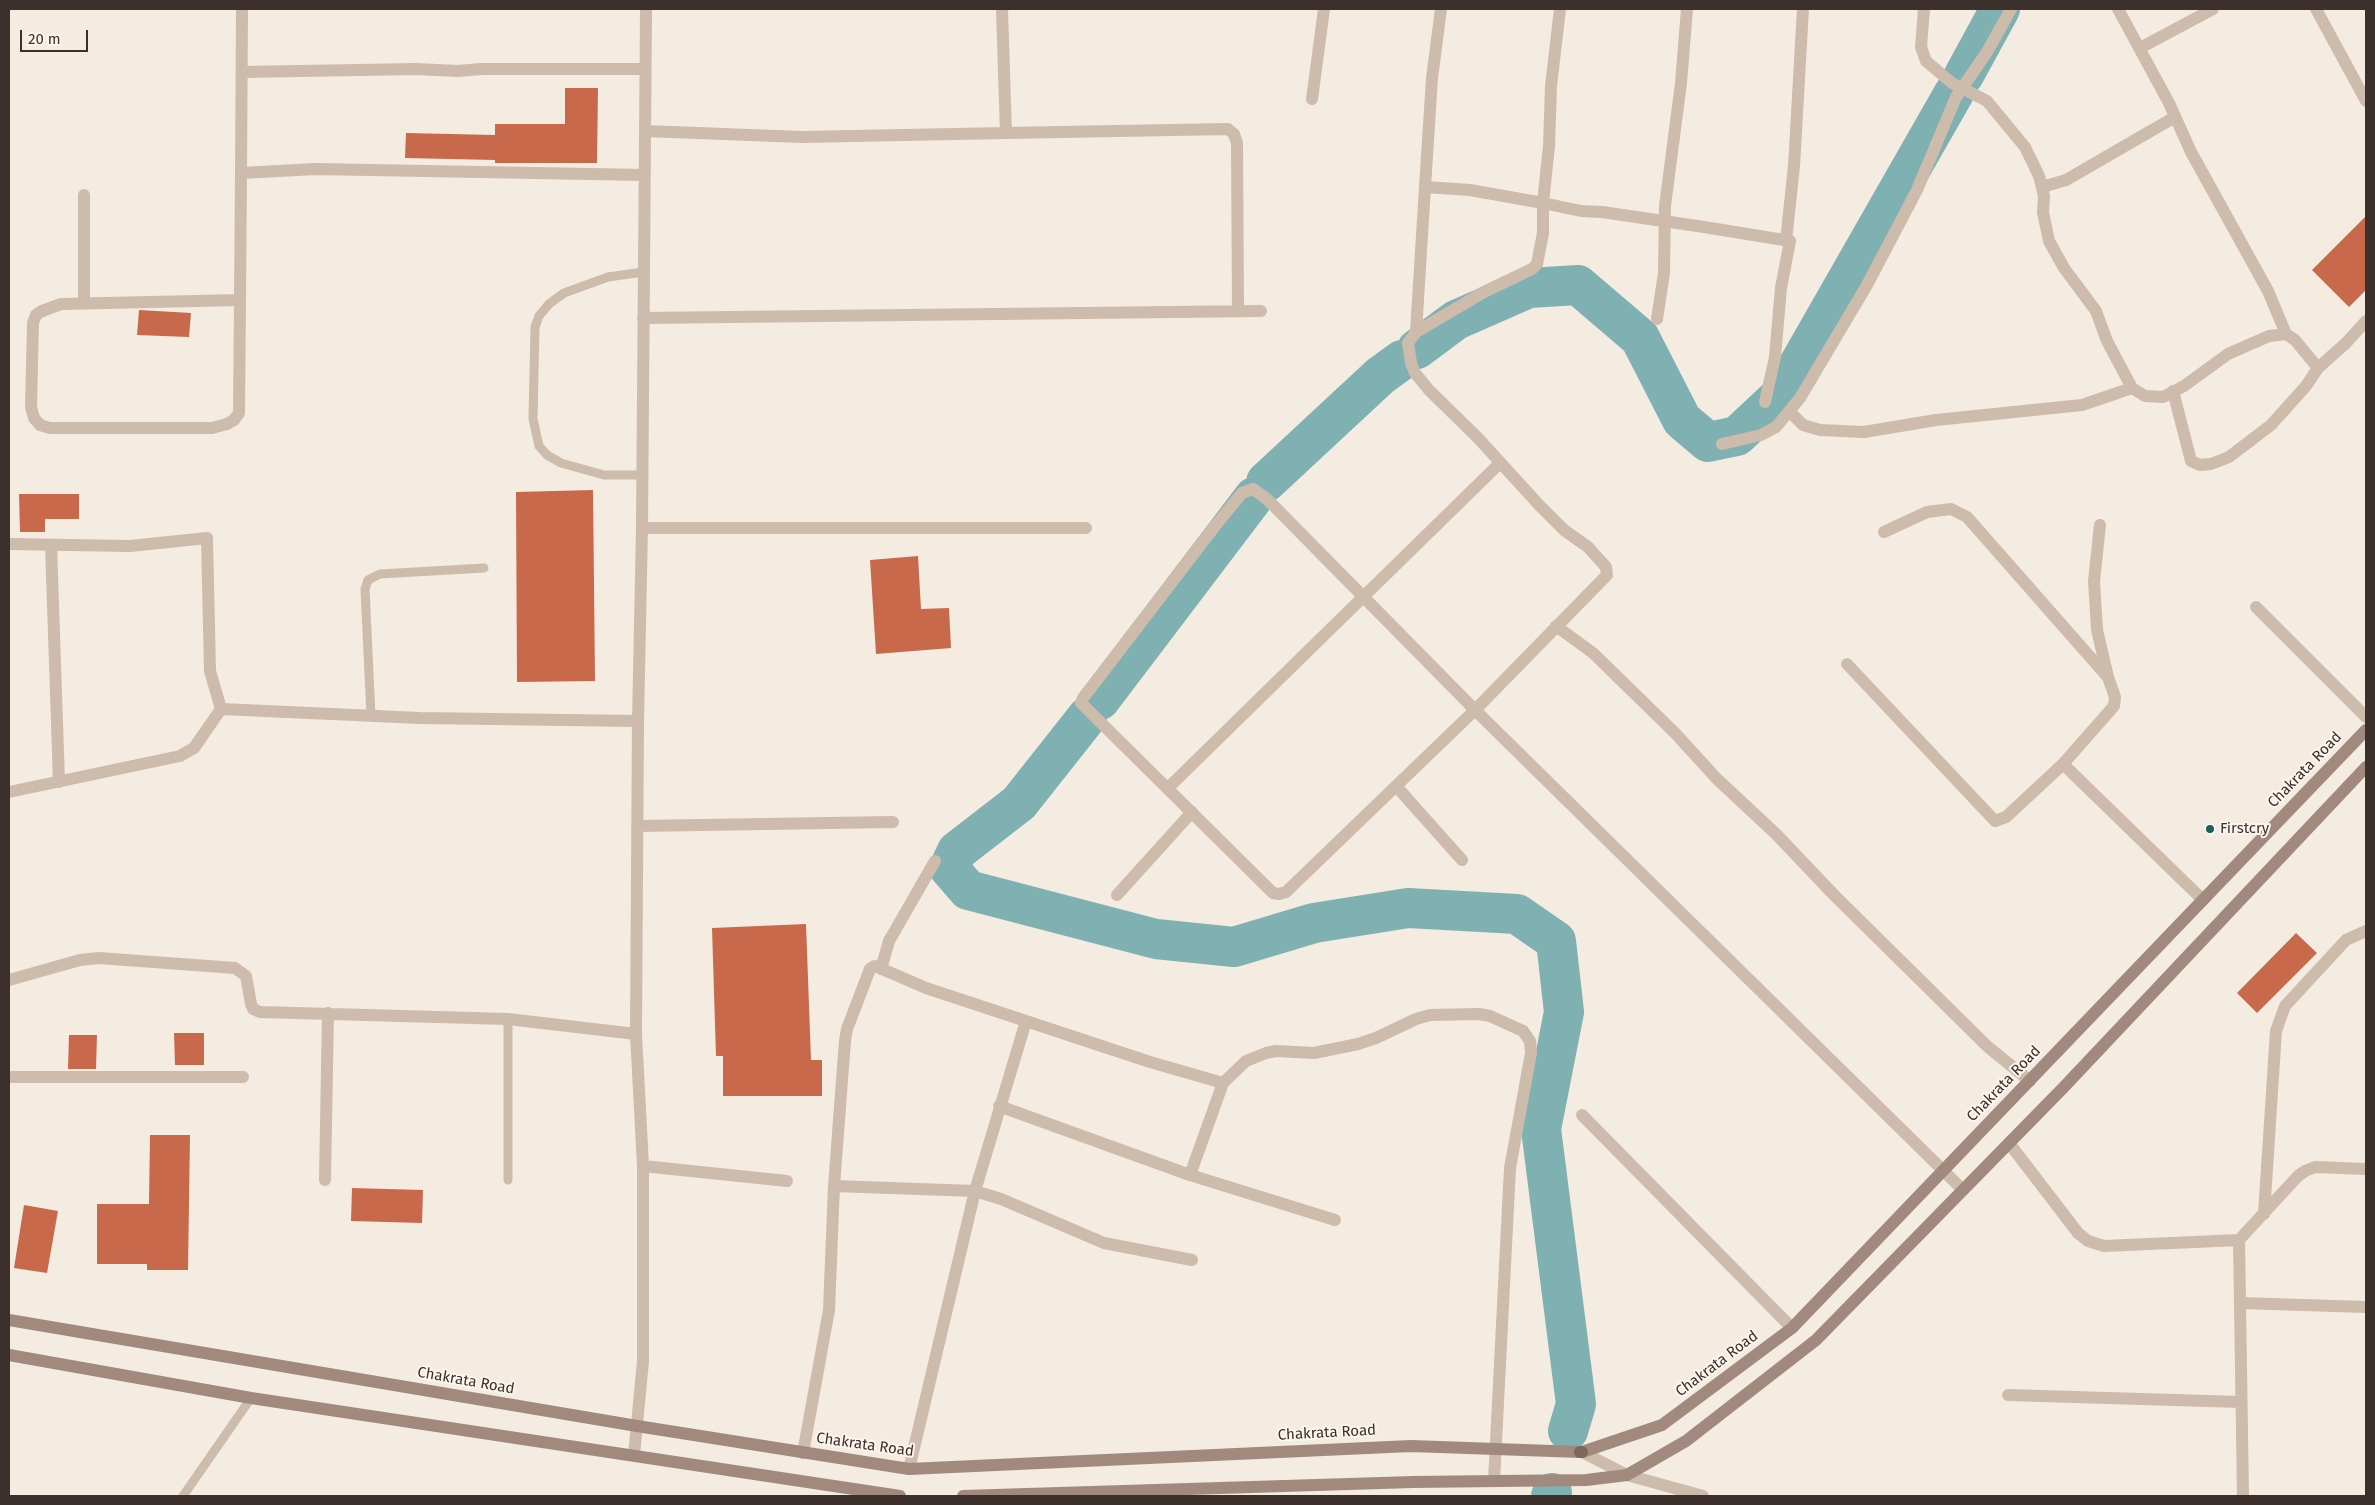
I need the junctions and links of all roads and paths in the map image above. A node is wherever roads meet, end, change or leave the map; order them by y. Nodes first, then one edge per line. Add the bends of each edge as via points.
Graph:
1 (242, 9) edge
2 (646, 9) edge
3 (1002, 9) edge
4 (1324, 9) edge
5 (1441, 9) edge
6 (1560, 9) edge
7 (1686, 9) edge
8 (1803, 9) edge
9 (1924, 9) edge
10 (2011, 9) edge
11 (2118, 9) edge
12 (2213, 9) edge
13 (2316, 9) edge
14 (2140, 48) junction
15 (645, 69) junction
16 (242, 72) junction
17 (1962, 86) junction
18 (1312, 99) dead end
19 (2366, 101) edge
20 (2175, 117) junction
21 (645, 130) junction
22 (1006, 133) junction
23 (241, 173) junction
24 (644, 174) junction
25 (1425, 187) junction
26 (2042, 187) junction
27 (84, 196) dead end
28 (1544, 203) junction
29 (1664, 223) junction
30 (1786, 241) junction
31 (643, 272) junction
32 (240, 300) junction
33 (84, 303) junction
34 (1238, 311) junction
35 (1260, 311) dead end
36 (643, 318) junction
37 (1656, 319) dead end
38 (2366, 321) edge
39 (1416, 332) junction
40 (2286, 334) junction
41 (2318, 368) junction
42 (2132, 388) junction
43 (2173, 392) junction
44 (1765, 402) dead end
45 (1790, 412) junction
46 (1722, 444) dead end
47 (1500, 463) junction
48 (642, 475) junction
49 (2100, 525) dead end
50 (642, 528) junction
51 (1086, 528) dead end
52 (1884, 532) dead end
53 (9, 544) edge
54 (51, 545) junction
55 (484, 568) dead end
56 (1364, 596) junction
57 (2256, 607) dead end
58 (1556, 626) junction
59 (1847, 664) dead end
60 (2108, 677) junction
61 (221, 709) junction
62 (1475, 710) junction
63 (371, 716) junction
64 (2366, 717) edge
65 (638, 721) junction
66 (2366, 730) edge
67 (2063, 764) junction
68 (2366, 767) edge
69 (59, 782) junction
70 (1396, 786) junction
71 (1168, 788) junction
72 (9, 792) edge
73 (1192, 812) junction
74 (893, 822) dead end
75 (637, 826) junction
76 (1462, 860) dead end
77 (935, 861) dead end
78 (1117, 895) dead end
79 (2203, 900) junction
80 (2366, 931) edge
81 (881, 970) junction
82 (9, 980) edge
83 (328, 1013) junction
84 (508, 1019) junction
85 (1026, 1021) junction
86 (636, 1034) junction
87 (9, 1077) edge
88 (243, 1077) dead end
89 (2030, 1081) junction
90 (1223, 1083) junction
91 (999, 1106) junction
92 (1582, 1115) dead end
93 (2009, 1143) junction
94 (643, 1166) junction
95 (2366, 1169) edge
96 (1942, 1170) junction
97 (1190, 1175) junction
98 (325, 1180) dead end
99 (508, 1180) dead end
100 (788, 1181) dead end
101 (834, 1186) junction
102 (1962, 1190) junction
103 (975, 1191) junction
104 (2264, 1214) junction
105 (1335, 1220) dead end
106 (2239, 1240) junction
107 (1192, 1260) dead end
108 (2240, 1303) junction
109 (2366, 1307) edge
110 (9, 1320) edge
111 (1792, 1328) junction
112 (9, 1355) edge
113 (2008, 1395) dead end
114 (251, 1398) junction
115 (2241, 1402) junction
116 (637, 1426) junction
117 (1495, 1449) junction
118 (1581, 1452) junction
119 (803, 1453) junction
120 (634, 1455) junction
121 (908, 1469) junction
122 (1627, 1474) junction
123 (1494, 1481) junction
124 (1242, 1492) edge
125 (1102, 1494) edge
126 (183, 1496) edge
127 (900, 1496) edge
128 (963, 1496) edge
129 (1703, 1496) edge
130 (2242, 1496) edge

1 - 16 street
2 - 15 street
3 - 22 street
4 - 18 street
5 - 25 street via 1432,78
6 - 28 street via 1551,86
7 - 29 street
8 - 30 street
9 - 17 street via 1921,47 1926,62 1952,83
10 - 17 street via 1987,52
11 - 14 street
12 - 14 street
13 - 19 street
14 - 20 street
15 - 16 street
15 - 21 street
16 - 23 street
17 - 26 street via 1987,101 2025,147
17 - 45 street via 1917,190 1862,293
20 - 26 street via 2066,180
20 - 40 street via 2268,291
21 - 22 street via 802,137
21 - 24 street
22 - 34 street via 1228,129 1237,143
23 - 24 street via 316,169
23 - 32 street
24 - 31 street
25 - 28 street via 1470,190
25 - 39 street
26 - 42 street via 2043,212 2053,248 2096,311 2107,341
27 - 33 street
28 - 29 street
28 - 39 street via 1537,264
29 - 30 street via 1704,226
29 - 37 street via 1664,273
30 - 44 street via 1790,241 1775,357
31 - 36 street
31 - 48 lane via 608,277 564,293 549,304 534,327 533,400 539,446 547,455 561,463 604,475
32 - 33 street
32 - 33 street via 239,413 234,420 212,428 50,428 40,425 31,407 33,323 42,311 61,304
34 - 35 street
34 - 36 street
36 - 48 street
38 - 41 street
39 - 47 street via 1408,343 1415,373
40 - 41 street
40 - 43 street via 2269,336 2228,354
41 - 43 street via 2271,424 2229,457 2211,464 2200,465 2191,461
42 - 43 street via 2145,396 2163,397
42 - 45 street via 2082,404 1936,420 1864,432 1820,430 1803,425
45 - 46 street via 1776,427 1762,435
47 - 56 street
47 - 58 street via 1564,530 1588,547 1608,571 1605,579
48 - 50 street
49 - 60 street via 2094,581 2097,630
50 - 51 street
50 - 65 street
52 - 60 street via 1927,512 1951,508 1967,516
53 - 54 street
54 - 61 street via 130,546 207,538 210,671
54 - 69 street
55 - 63 lane via 380,574 368,580 365,589
56 - 62 street
56 - 71 street
56 - 71 street via 1267,499 1253,489 1242,493 1082,698 1081,703
57 - 64 street
58 - 62 street
58 - 89 street via 1605,664 1988,1047
59 - 67 street via 1994,820 2006,817
60 - 67 street via 2115,697 2114,706
61 - 63 street
61 - 69 street via 194,748 180,756
62 - 70 street
62 - 96 street
63 - 65 street
65 - 75 street
66 - 79 main road, Chakrata Road
67 - 79 street
68 - 93 main road
69 - 72 street
70 - 73 street via 1286,892 1279,894 1273,893
70 - 76 street
71 - 73 street
73 - 78 street
74 - 75 street
75 - 86 street
77 - 81 street via 889,941
79 - 89 main road, Chakrata Road
80 - 104 street via 2346,940 2285,1006 2276,1031
81 - 85 street
81 - 101 street via 875,966 870,969 847,1029
82 - 83 street via 80,960 99,958 235,968 246,976 253,1009 260,1012
83 - 84 street
83 - 98 street
84 - 86 street
84 - 99 lane
85 - 90 street
85 - 91 street
86 - 94 street
87 - 88 street
89 - 96 main road, Chakrata Road
90 - 97 street
90 - 117 street via 1246,1061 1266,1053 1314,1054 1358,1044 1430,1015 1479,1014 1523,1031 1530,1041 1531,1053 1510,1168
91 - 97 street
91 - 103 street
92 - 111 street
93 - 102 main road
93 - 106 street via 2078,1234 2088,1241 2104,1246
94 - 100 street
94 - 116 street via 643,1361
95 - 104 street via 2310,1169 2298,1176
96 - 102 street
96 - 111 main road, Chakrata Road
97 - 105 street
101 - 103 street
101 - 119 street via 829,1310
102 - 122 main road via 1816,1340 1686,1442
103 - 107 street via 1104,1243
103 - 121 street
104 - 106 street
106 - 108 street
108 - 109 street
108 - 115 street
110 - 116 main road, Chakrata Road
111 - 118 main road, Chakrata Road via 1662,1425
112 - 114 main road
113 - 115 street
114 - 120 main road
114 - 126 lane
115 - 130 street
116 - 119 main road, Chakrata Road
116 - 120 street
117 - 118 main road, Chakrata Road
117 - 121 main road, Chakrata Road via 1411,1446
117 - 123 street
118 - 122 street
119 - 121 main road, Chakrata Road
120 - 127 main road
122 - 123 main road via 1586,1480
122 - 129 street
123 - 124 main road
124 - 125 main road
125 - 128 main road

